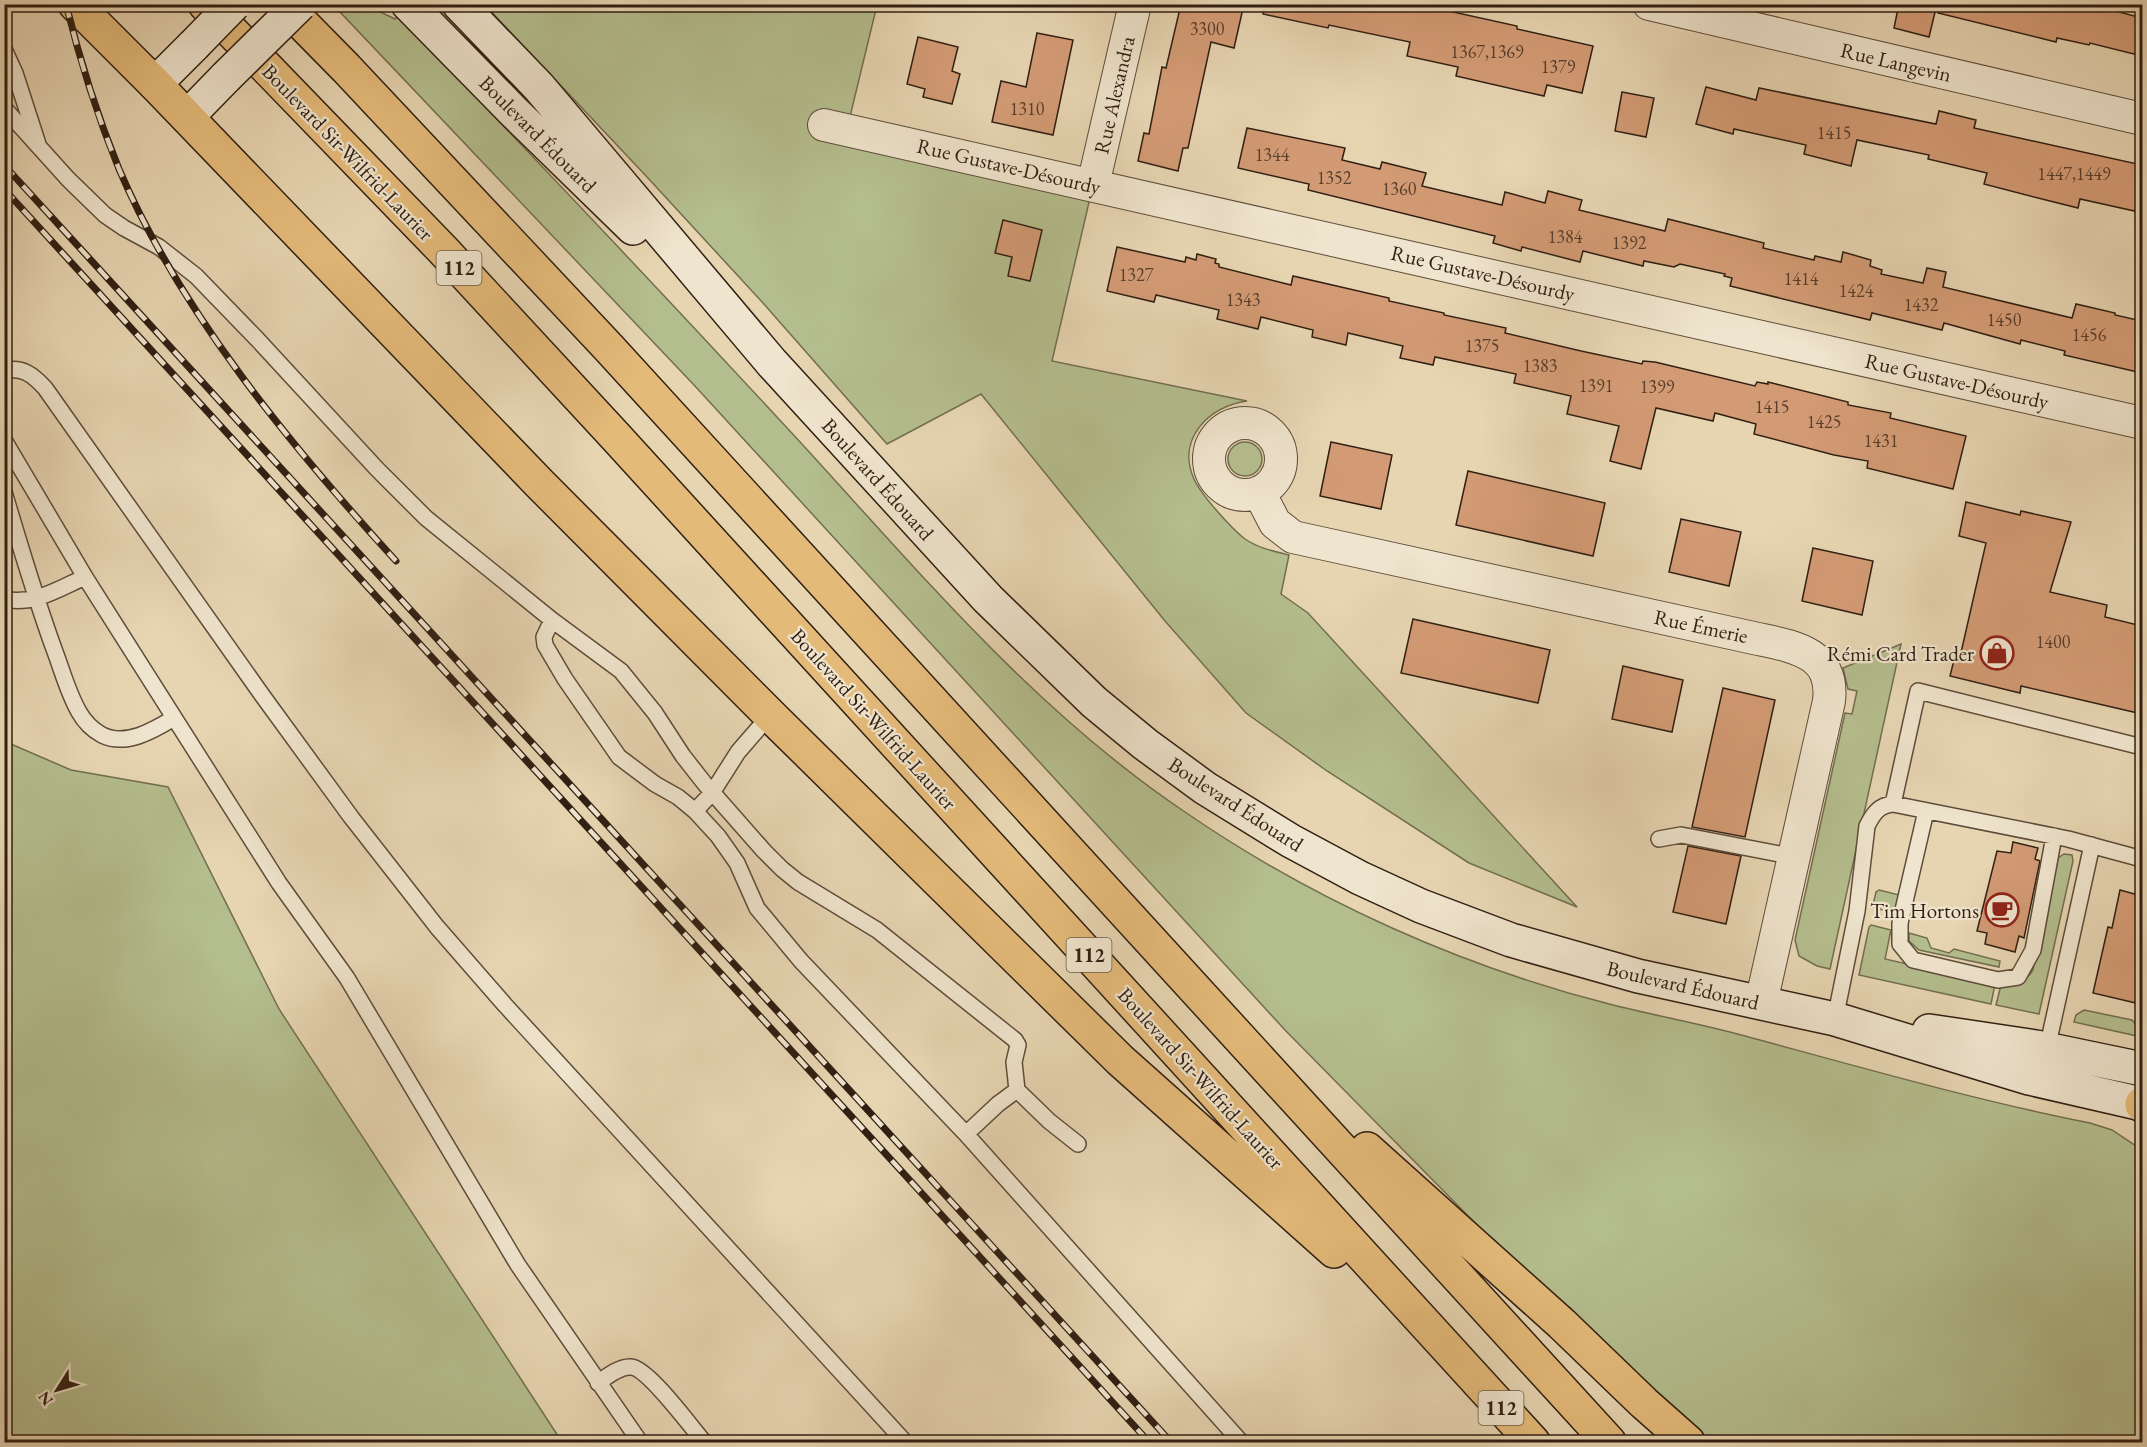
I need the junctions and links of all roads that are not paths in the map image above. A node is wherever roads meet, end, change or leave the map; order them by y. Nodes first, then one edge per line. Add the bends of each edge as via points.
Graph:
1 (75, 4) edge
2 (205, 4) edge
3 (234, 4) edge
4 (283, 4) edge
5 (300, 4) edge
6 (408, 4) edge
7 (459, 4) edge
8 (1135, 4) edge
9 (1649, 4) edge
10 (4, 49) edge
11 (10, 76) edge
12 (155, 84) junction
13 (4, 108) edge
14 (187, 117) junction
15 (2142, 119) edge
16 (824, 125) dead end
17 (38, 147) junction
18 (1093, 185) junction
19 (772, 363) junction
20 (4, 371) edge
21 (2142, 423) edge
22 (4, 440) edge
23 (4, 492) edge
24 (1259, 492) dead end
25 (85, 577) junction
26 (36, 598) junction
27 (4, 599) edge
28 (552, 620) junction
29 (770, 715) junction
30 (174, 718) junction
31 (2142, 747) edge
32 (712, 793) junction
33 (1893, 804) junction
34 (695, 811) junction
35 (1926, 811) junction
36 (2054, 836) junction
37 (1659, 839) dead end
38 (2092, 845) junction
39 (1795, 857) junction
40 (2142, 859) edge
41 (1761, 1003) junction
42 (1835, 1019) junction
43 (1227, 1024) junction
44 (2048, 1049) junction
45 (2142, 1069) edge
46 (1017, 1090) junction
47 (2142, 1104) edge
48 (966, 1134) junction
49 (1078, 1144) dead end
50 (1470, 1373) junction
51 (598, 1383) junction
52 (640, 1443) edge
53 (704, 1443) edge
54 (904, 1443) edge
55 (1241, 1443) edge
56 (1533, 1443) edge
57 (1609, 1443) edge
58 (1688, 1443) edge

1 - 12 highway
2 - 50 highway, Boulevard Sir-Wilfrid-Laurier / 112 via 443,250
3 - 12 street, bridge
4 - 43 highway, 112 via 609,348
5 - 14 street, bridge
6 - 19 street, Boulevard Édouard
7 - 19 street, Boulevard Édouard via 539,87
8 - 18 street, Rue Alexandra
9 - 15 street, Rue Langevin
10 - 11 lane
11 - 17 lane via 34,126
12 - 14 highway
13 - 17 lane
14 - 29 highway via 540,484
16 - 18 street, Rue Gustave-Désourdy
17 - 28 lane via 105,215 159,247 196,276 426,518
18 - 21 street, Rue Gustave-Désourdy
19 - 41 street, Boulevard Édouard via 1017,630 1120,724 1205,788 1329,862 1457,920 1604,968
20 - 54 lane via 27,372 45,388 351,817 437,927
22 - 25 lane
23 - 26 lane
24 - 39 street, Rue Émerie via 1275,524 1293,537 1749,637 1809,654 1825,671 1830,694
25 - 26 lane
25 - 30 lane
26 - 27 lane
26 - 30 lane via 74,702 92,728 116,739 130,738 151,732
28 - 32 lane via 621,671
28 - 34 lane via 544,637 545,645 609,744 638,772
29 - 32 lane via 738,752
29 - 50 highway via 1120,1060
30 - 51 lane via 279,883 347,978 518,1265
31 - 33 lane via 1918,691
32 - 34 lane
32 - 46 lane via 782,869 877,930 1015,1040
33 - 35 lane
33 - 42 lane via 1878,809 1867,826 1857,911
34 - 48 lane via 727,847 757,908 801,961
35 - 36 lane
35 - 36 lane via 1900,923 1900,944 1913,960 1998,980 2018,977 2033,950
36 - 38 lane
37 - 39 lane via 1681,835
38 - 40 lane
38 - 44 lane
39 - 41 street, Rue Émerie
41 - 42 street, Boulevard Édouard
42 - 44 street, Boulevard Édouard
42 - 47 street, Boulevard Édouard via 2029,1078
43 - 57 highway, 112
43 - 58 highway via 1562,1324
44 - 45 street, Boulevard Édouard
46 - 48 lane
46 - 49 lane
48 - 55 lane
50 - 56 highway, Boulevard Sir-Wilfrid-Laurier / 112
51 - 52 lane
51 - 53 lane via 630,1366 638,1370 655,1384

